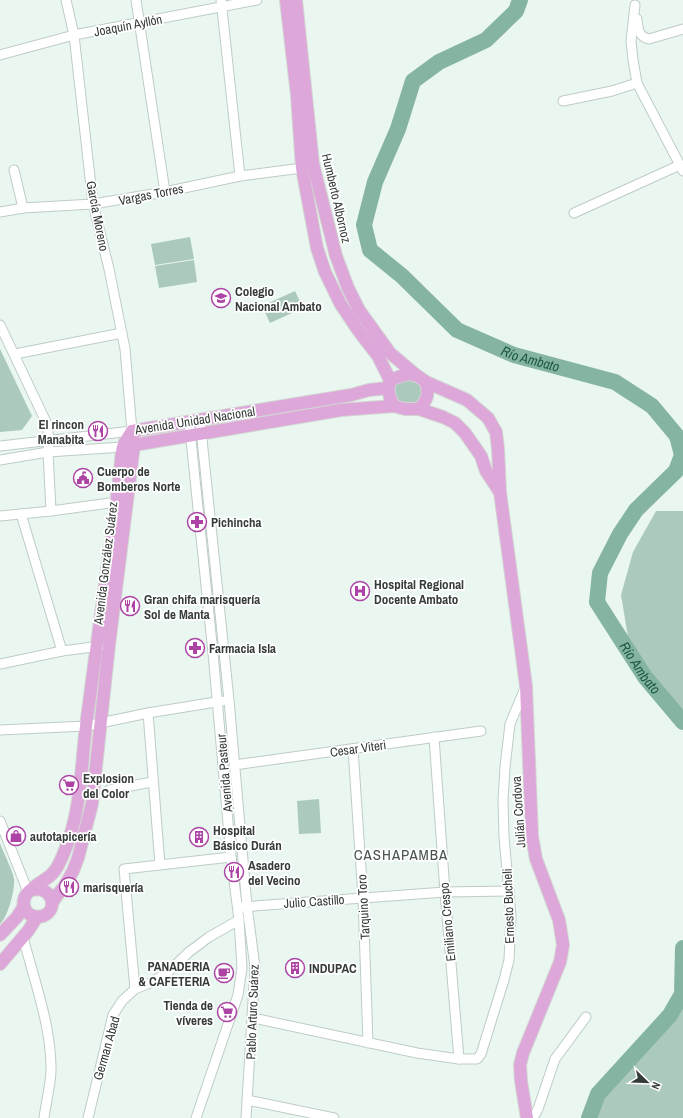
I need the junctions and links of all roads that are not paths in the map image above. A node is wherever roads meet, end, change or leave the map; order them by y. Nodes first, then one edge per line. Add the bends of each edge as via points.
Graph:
1 (66, 0) edge
2 (136, 0) edge
3 (258, 0) edge
4 (286, 0) edge
5 (296, 0) edge
6 (636, 2) edge
7 (221, 3) edge
8 (139, 22) junction
9 (683, 29) edge
10 (74, 35) junction
11 (0, 55) edge
12 (638, 83) junction
13 (563, 101) dead end
14 (308, 166) junction
15 (682, 168) edge
16 (14, 170) dead end
17 (240, 176) junction
18 (165, 192) junction
19 (93, 204) junction
20 (23, 208) junction
21 (0, 212) edge
22 (574, 213) dead end
23 (0, 325) edge
24 (122, 333) junction
25 (14, 354) junction
26 (421, 378) junction
27 (389, 384) junction
28 (394, 406) junction
29 (419, 408) junction
30 (194, 420) junction
31 (132, 431) junction
32 (196, 434) junction
33 (49, 440) junction
34 (0, 446) edge
35 (129, 446) junction
36 (48, 452) junction
37 (0, 460) edge
38 (500, 492) junction
39 (117, 502) junction
40 (51, 512) junction
41 (21, 514) junction
42 (0, 516) edge
43 (109, 645) junction
44 (96, 647) junction
45 (62, 651) junction
46 (0, 664) edge
47 (526, 686) junction
48 (229, 700) junction
49 (218, 701) junction
50 (148, 713) junction
51 (101, 723) junction
52 (86, 726) junction
53 (0, 730) edge
54 (481, 731) dead end
55 (434, 737) junction
56 (353, 749) junction
57 (234, 765) junction
58 (152, 782) junction
59 (109, 790) dead end
60 (0, 821) edge
61 (231, 857) junction
62 (160, 865) junction
63 (30, 891) junction
64 (510, 891) junction
65 (445, 892) junction
66 (363, 898) junction
67 (52, 903) junction
68 (24, 906) junction
69 (242, 907) junction
70 (37, 917) junction
71 (239, 920) junction
72 (0, 935) edge
73 (23, 937) junction
74 (0, 964) edge
75 (135, 990) junction
76 (586, 1017) dead end
77 (253, 1018) junction
78 (368, 1042) junction
79 (459, 1059) junction
80 (247, 1100) junction
81 (44, 1118) edge
82 (88, 1118) edge
83 (196, 1118) edge
84 (246, 1118) edge
85 (334, 1118) edge
86 (527, 1118) edge
87 (533, 1118) edge

1 - 10 street, García Moreno
2 - 8 street
3 - 7 street, Joaquín Ayllón
4 - 14 main road, Humberto Albornoz
5 - 14 main road, Humberto Albornoz
6 - 9 street via 639,34 643,38 648,39
6 - 12 street via 632,41
7 - 8 street, Joaquín Ayllón
7 - 17 street
8 - 10 street, Joaquín Ayllón
8 - 18 street
10 - 11 street, Joaquín Ayllón
10 - 19 street, García Moreno
12 - 13 street
12 - 15 street
14 - 17 street, Vargas Torres
14 - 26 main road, Humberto Albornoz via 336,256 359,310 390,353
14 - 27 main road, Humberto Albornoz via 317,248 325,272 340,303 378,356
15 - 22 street
16 - 20 street
17 - 18 street, Vargas Torres
18 - 19 street, Vargas Torres
19 - 20 street, Vargas Torres
19 - 24 street, García Moreno
20 - 21 street, Vargas Torres
23 - 25 street
24 - 25 street
24 - 31 street, García Moreno
25 - 33 street via 47,424
26 - 27 main road via 406,374
26 - 29 main road via 428,390 428,396
26 - 38 main road, Julián Cordova via 467,400 488,418 496,432
27 - 28 main road via 389,396
27 - 30 main road, Avenida Unidad Nacional via 351,395
28 - 29 main road via 405,409
28 - 32 main road, Avenida Unidad Nacional via 341,410
29 - 38 main road, Julián Cordova via 455,423 465,433 481,456 486,471
30 - 31 main road, Avenida Unidad Nacional
30 - 32 street, Avenida Pasteur
31 - 33 street, Avenida Unidad Nacional
31 - 35 main road, Avenida González Suárez
32 - 35 main road, Avenida Unidad Nacional
32 - 48 street, Avenida Pasteur
32 - 49 street, Avenida Pasteur
33 - 34 street, Avenida Unidad Nacional
33 - 36 street
35 - 36 street, Avenida Unidad Nacional
35 - 39 main road, Avenida González Suárez
35 - 43 main road, Avenida González Suárez
36 - 37 street, Avenida Unidad Nacional
36 - 40 street
38 - 47 main road, Julián Cordova
39 - 40 street
39 - 44 main road, Avenida González Suárez
40 - 41 street
41 - 42 street
41 - 45 street
43 - 44 street
43 - 51 main road, Avenida González Suárez
44 - 45 street
44 - 52 main road, Avenida González Suárez
45 - 46 street
47 - 64 street, Ernesto Bucheli via 510,724 505,767 504,837
47 - 86 main road, Julián Cordova via 532,836 536,859 559,920 563,945 560,962 520,1065
48 - 49 street
48 - 57 street, Avenida Pasteur
49 - 50 street
49 - 61 street, Avenida Pasteur
50 - 51 street
50 - 58 street
51 - 52 street
51 - 67 main road, Avenida González Suárez via 92,804 84,838 74,870
52 - 53 street
52 - 63 main road, Avenida González Suárez via 73,829 53,874
54 - 55 street, Cesar Viteri
55 - 56 street, Cesar Viteri
55 - 65 street, Emiliano Crespo
56 - 57 street, Cesar Viteri
56 - 66 street, Tarquino Toro
57 - 69 street, Avenida Pasteur
58 - 59 street
58 - 62 street
60 - 63 street
61 - 62 street
61 - 69 street, Avenida Pasteur
62 - 75 street via 124,869
63 - 67 main road via 46,891
63 - 68 main road
64 - 65 street, Julio Castillo
64 - 79 street, Ernesto Bucheli via 509,960 504,980 481,1054 477,1059
65 - 66 street, Julio Castillo
65 - 79 street, Emiliano Crespo
66 - 69 street, Julio Castillo
66 - 78 street, Tarquino Toro
67 - 70 main road via 46,914
68 - 70 main road via 28,914
68 - 72 main road
69 - 71 street, Avenida Pasteur
69 - 77 street, Pablo Arturo Suárez via 255,967
70 - 73 main road
71 - 75 street, German Abad via 189,952 167,973
71 - 83 street, Avenida Pasteur via 242,968 238,995
73 - 74 main road
73 - 81 street via 38,989 48,1043 51,1073
75 - 82 street, German Abad via 122,1001 113,1015
76 - 87 street via 555,1059
77 - 78 street
77 - 80 street, Pablo Arturo Suárez
78 - 79 street
80 - 84 street, Pablo Arturo Suárez
80 - 85 street

